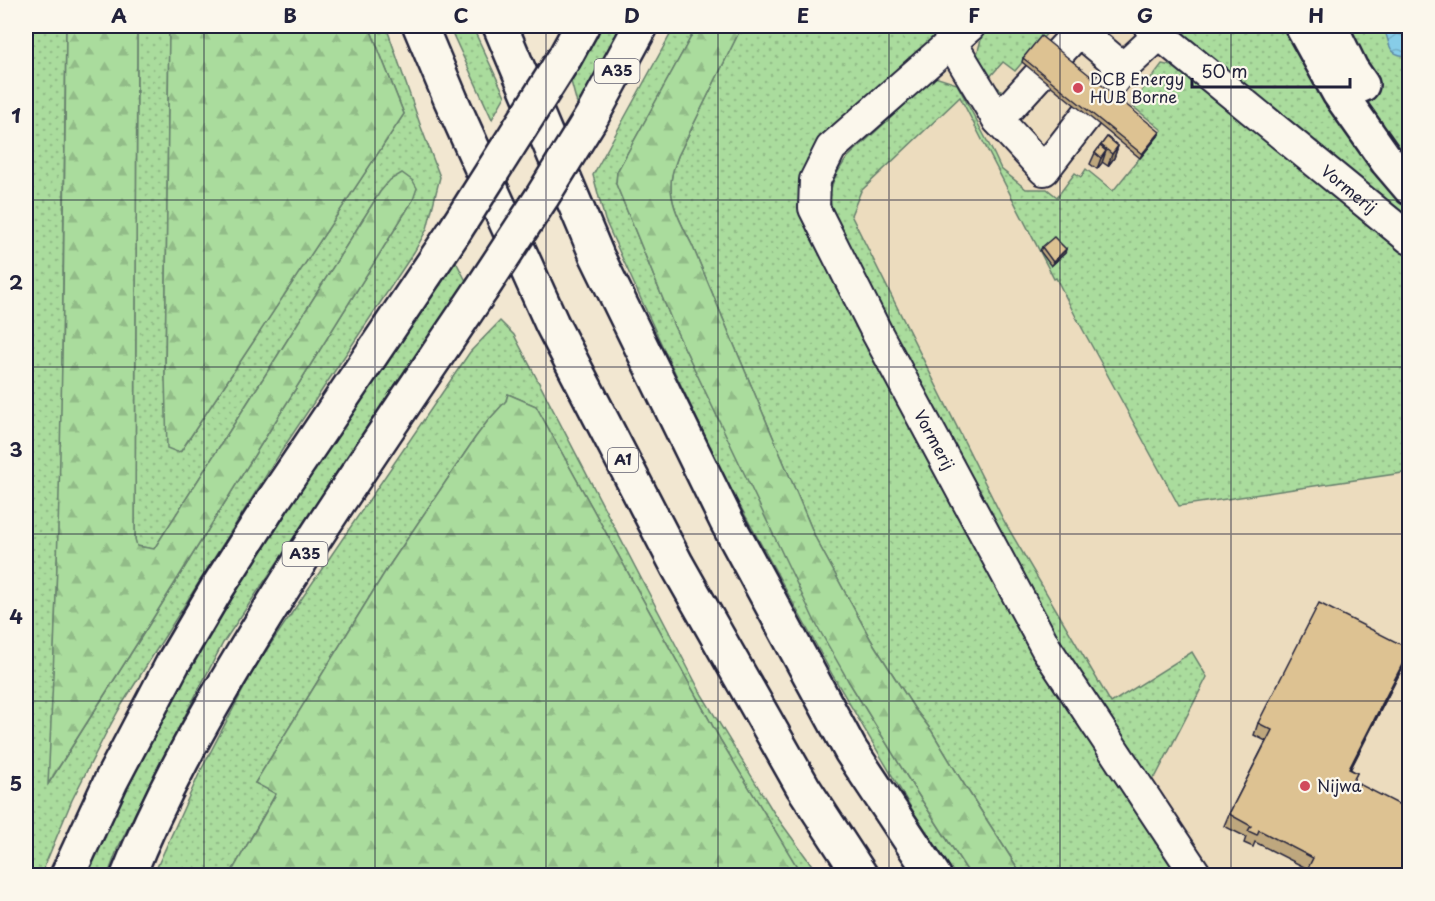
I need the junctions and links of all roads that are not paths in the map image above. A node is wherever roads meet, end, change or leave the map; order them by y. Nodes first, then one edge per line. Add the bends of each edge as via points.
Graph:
1 (420, 26) edge
2 (500, 26) edge
3 (582, 26) edge
4 (641, 26) edge
5 (1302, 26) edge
6 (1330, 26) edge
7 (1154, 30) edge
8 (960, 34) edge
9 (1123, 68) junction
10 (998, 120) junction
11 (1410, 156) edge
12 (1410, 188) edge
13 (1410, 239) edge
14 (67, 876) edge
15 (128, 876) edge
16 (861, 876) edge
17 (934, 876) edge
18 (1197, 876) edge

1 - 16 main road, A1 via 552,324 655,523 803,787
2 - 17 main road via 597,256 727,522 851,752
3 - 14 main road, bridge via 454,232 216,590 111,781
4 - 15 main road, A35, bridge via 542,197 288,579 206,715
5 - 12 main road via 1339,93
6 - 11 main road via 1351,69
7 - 9 street
7 - 13 street, Vormerij
8 - 10 street
8 - 18 street, Vormerij via 831,148 815,180 814,208 1046,648
9 - 10 street via 1080,31
9 - 10 street via 1044,170

